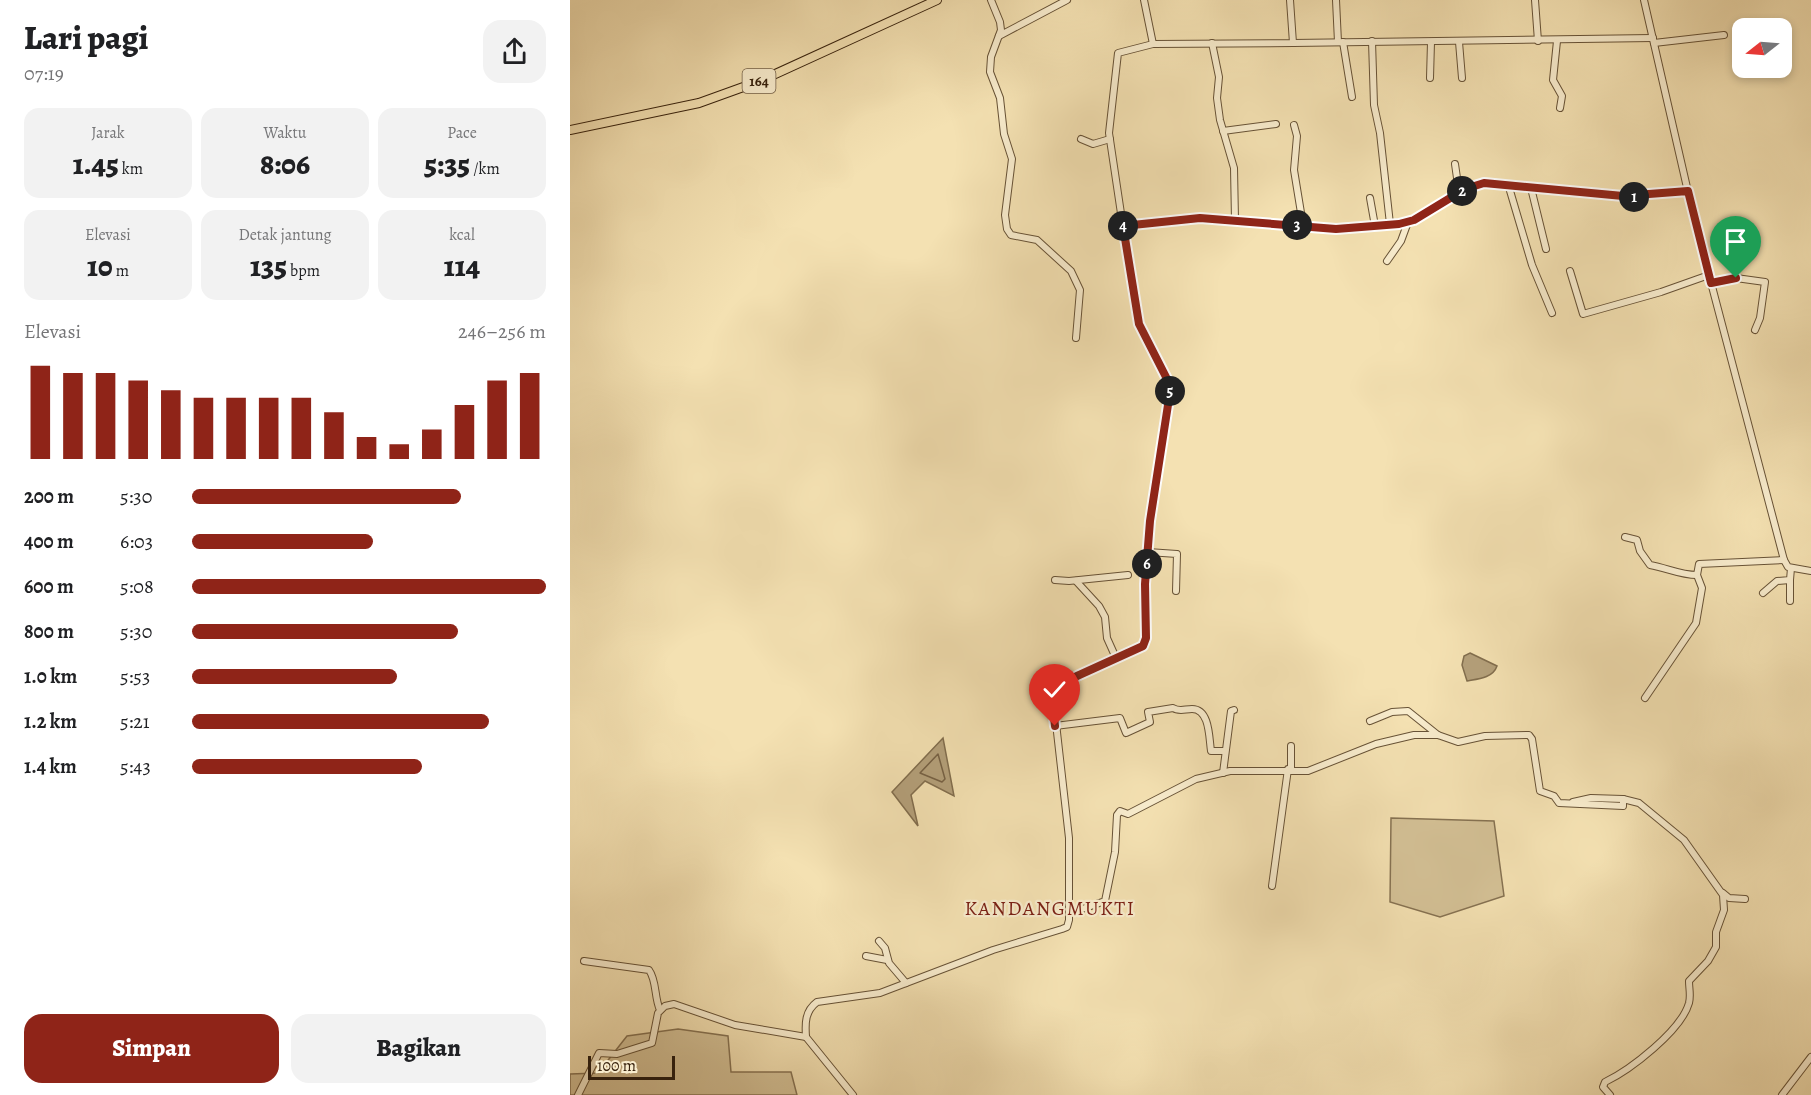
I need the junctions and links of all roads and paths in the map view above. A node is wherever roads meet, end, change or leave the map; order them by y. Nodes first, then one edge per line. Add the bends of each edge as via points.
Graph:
1 (937, 0) edge
2 (991, 0) edge
3 (1067, 0) edge
4 (1144, 0) edge
5 (1290, 0) edge
6 (1336, 0) edge
7 (1534, 0) edge
8 (1644, 0) edge
9 (998, 36) junction
10 (1724, 36) dead end
11 (1653, 40) junction
12 (1372, 41) junction
13 (1538, 41) junction
14 (1557, 41) junction
15 (1341, 42) junction
16 (1431, 42) junction
17 (1459, 42) junction
18 (1212, 43) junction
19 (1293, 43) junction
20 (1152, 44) junction
21 (1430, 78) dead end
22 (1462, 78) dead end
23 (1352, 97) dead end
24 (1560, 108) dead end
25 (1276, 124) dead end
26 (1294, 125) dead end
27 (570, 130) edge
28 (1223, 131) junction
29 (1081, 139) dead end
30 (1110, 139) junction
31 (1455, 164) dead end
32 (1508, 184) junction
33 (1531, 188) junction
34 (1688, 191) junction
35 (1459, 192) junction
36 (1370, 198) dead end
37 (1235, 220) junction
38 (1408, 222) junction
39 (1390, 224) junction
40 (1303, 225) junction
41 (1123, 226) junction
42 (1375, 226) junction
43 (1546, 249) dead end
44 (1386, 261) dead end
45 (1570, 271) dead end
46 (1708, 275) junction
47 (1711, 283) junction
48 (1552, 313) dead end
49 (1755, 330) dead end
50 (1076, 338) dead end
51 (1625, 537) dead end
52 (1148, 552) junction
53 (1784, 560) junction
54 (1791, 568) junction
55 (1811, 571) edge
56 (1128, 575) dead end
57 (1697, 575) junction
58 (1055, 580) dead end
59 (1790, 580) junction
60 (1076, 581) junction
61 (1176, 591) dead end
62 (1763, 592) dead end
63 (1790, 601) dead end
64 (1116, 658) junction
65 (1645, 698) dead end
66 (1234, 710) dead end
67 (1370, 721) dead end
68 (1055, 726) junction
69 (1438, 735) junction
70 (1291, 746) dead end
71 (1225, 751) junction
72 (1289, 769) junction
73 (1223, 773) junction
74 (1272, 886) dead end
75 (1720, 891) junction
76 (1745, 898) dead end
77 (1071, 913) junction
78 (879, 941) dead end
79 (866, 956) dead end
80 (887, 960) junction
81 (584, 961) dead end
82 (906, 983) junction
83 (660, 1010) junction
84 (806, 1037) junction
85 (1811, 1057) edge
86 (578, 1095) edge
87 (853, 1095) edge
88 (1610, 1095) edge
89 (1782, 1095) edge

1 - 27 main road, 164 via 719,96
2 - 9 street via 1000,22
3 - 9 street
4 - 20 street
5 - 19 street
6 - 15 street
7 - 13 street
8 - 11 street
9 - 50 street via 990,72 1000,98 1004,134 1012,159 1007,229 1011,235 1037,240 1071,271 1080,290
10 - 11 street
11 - 14 street
11 - 34 street
12 - 15 street
12 - 16 street
12 - 39 street via 1374,105
13 - 14 street
13 - 17 street
14 - 24 street via 1553,80 1562,96
15 - 19 street
15 - 23 street
16 - 17 street
16 - 21 street
17 - 22 street
18 - 19 street
18 - 20 street
18 - 28 street
20 - 30 street via 1118,53
25 - 28 street
26 - 40 street via 1294,170
28 - 37 street via 1234,168
29 - 30 street via 1094,144
30 - 41 street
31 - 35 street
32 - 33 street
32 - 35 street via 1484,183
32 - 48 street via 1532,265
33 - 34 street via 1623,196
33 - 43 street
34 - 46 street
35 - 38 street
36 - 42 street
37 - 40 street
37 - 41 street via 1184,218
38 - 39 street
38 - 44 street via 1401,241
39 - 42 street
40 - 42 street via 1345,229
41 - 52 street via 1139,324 1170,392
45 - 46 street via 1583,314
46 - 47 street
47 - 49 street via 1736,278 1765,282
47 - 53 street
51 - 57 street via 1637,540 1650,565 1681,575
52 - 61 street via 1177,554
52 - 64 street via 1145,642
53 - 54 street
53 - 57 street via 1700,564
54 - 55 street
54 - 59 street
56 - 60 street
57 - 65 street via 1702,588 1696,623
58 - 60 street
59 - 62 street via 1777,581
59 - 63 street
60 - 64 street via 1105,617 1107,638
64 - 68 street via 1056,689
66 - 71 street
67 - 69 street via 1392,712 1408,711
68 - 71 street via 1120,718 1126,733 1150,722 1148,712 1196,709 1206,720 1211,751
68 - 77 street via 1070,838
69 - 72 street via 1385,741 1316,769
69 - 75 street via 1458,742 1485,736 1529,735 1540,791 1566,804 1623,806 1623,799 1639,803 1684,840
70 - 72 street
71 - 73 street
72 - 73 street
72 - 74 street
73 - 77 street via 1196,779 1128,814 1120,812 1105,901
75 - 76 street via 1729,898
75 - 88 street via 1724,910 1716,932 1716,947 1689,981 1688,1006 1679,1022 1648,1053 1605,1082 1603,1088
77 - 82 street via 1067,927
78 - 80 street
79 - 80 street
80 - 82 street
81 - 83 street via 648,970
82 - 84 street via 880,993 817,1002 807,1013
83 - 84 street via 674,1004 735,1025
83 - 86 street via 652,1043 617,1054 599,1053
84 - 87 street
85 - 89 street

